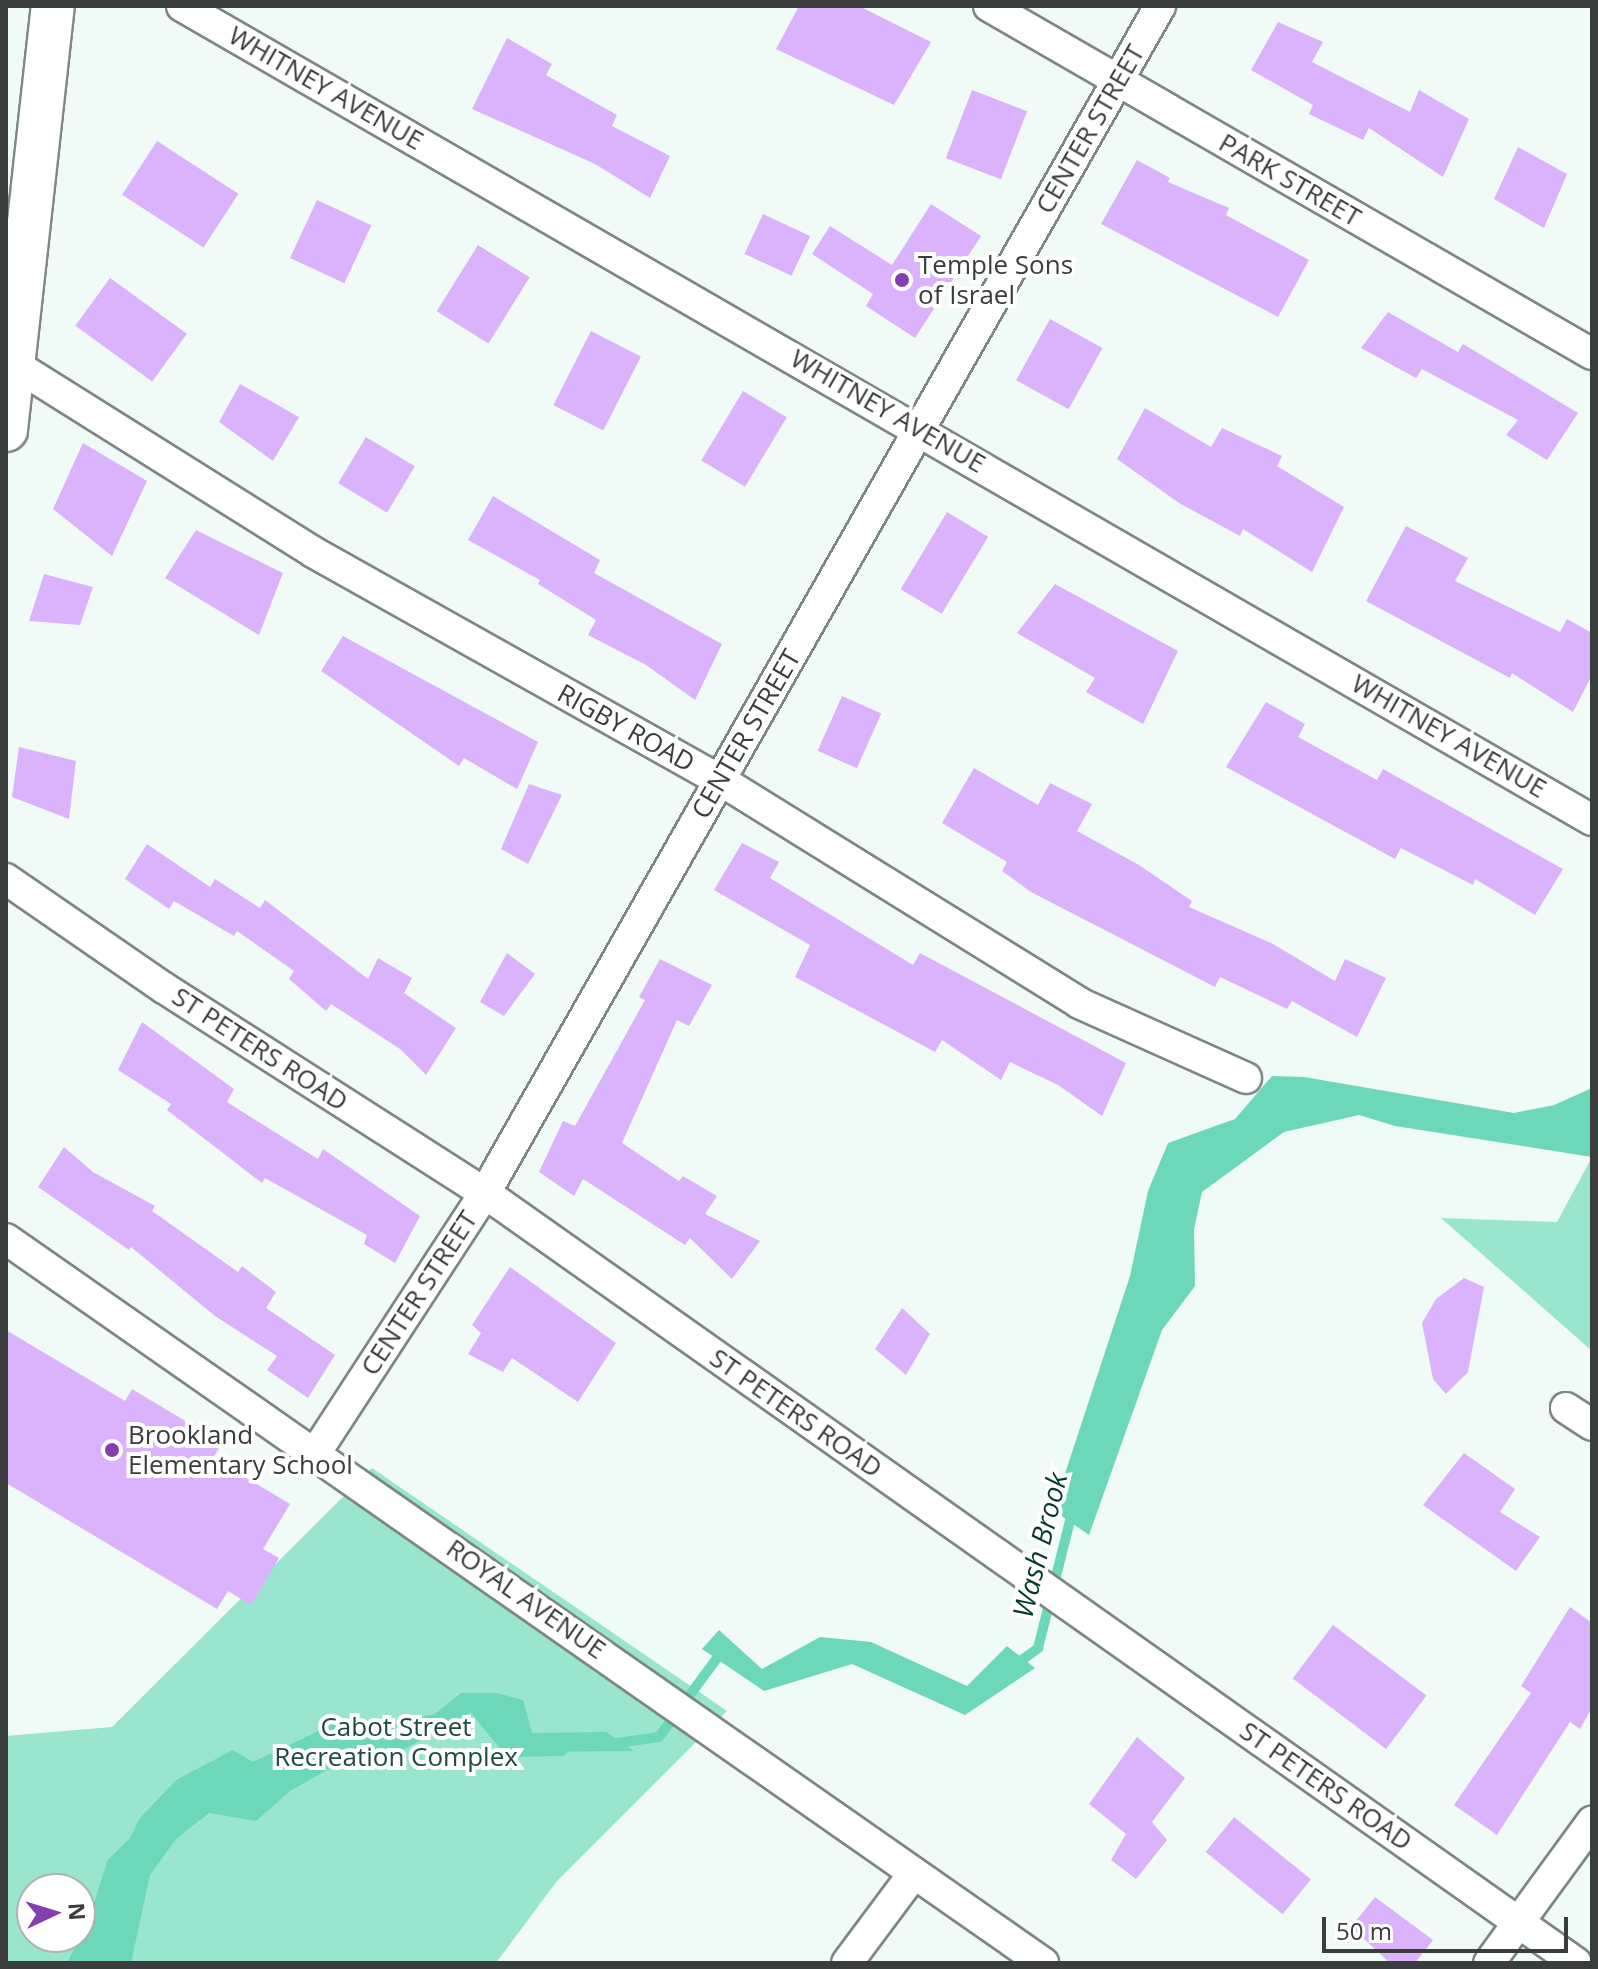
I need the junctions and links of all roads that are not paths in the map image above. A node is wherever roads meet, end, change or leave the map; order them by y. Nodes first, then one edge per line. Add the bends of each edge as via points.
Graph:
1 (53, 6) edge
2 (182, 6) edge
3 (989, 6) edge
4 (1160, 6) edge
5 (1117, 80) junction
6 (1592, 354) edge
7 (12, 363) junction
8 (7, 416) edge
9 (920, 428) junction
10 (720, 780) junction
11 (1592, 820) edge
12 (6, 879) edge
13 (1246, 1078) dead end
14 (485, 1193) junction
15 (6, 1239) edge
16 (1566, 1408) dead end
17 (1592, 1425) edge
18 (316, 1452) junction
19 (1592, 1822) edge
20 (914, 1873) junction
21 (1519, 1923) junction
22 (847, 1963) edge
23 (1043, 1963) edge
24 (1489, 1963) edge
25 (1576, 1963) edge

1 - 7 main road
2 - 9 street, WHITNEY AVENUE
3 - 5 street, PARK STREET
4 - 5 street, CENTER STREET
5 - 6 street, PARK STREET
5 - 9 street, CENTER STREET
7 - 8 main road
7 - 10 street, RIGBY ROAD via 313,552
9 - 10 street, CENTER STREET
9 - 11 street, WHITNEY AVENUE
10 - 13 street, RIGBY ROAD via 1079,1003
10 - 14 street, CENTER STREET
12 - 14 street, ST PETERS ROAD via 164,988
14 - 18 street, CENTER STREET
14 - 21 street, ST PETERS ROAD
15 - 18 street, ROYAL AVENUE
16 - 17 street
18 - 20 street, ROYAL AVENUE
19 - 21 street
20 - 22 street
20 - 23 street, ROYAL AVENUE
21 - 24 street
21 - 25 street, ST PETERS ROAD

